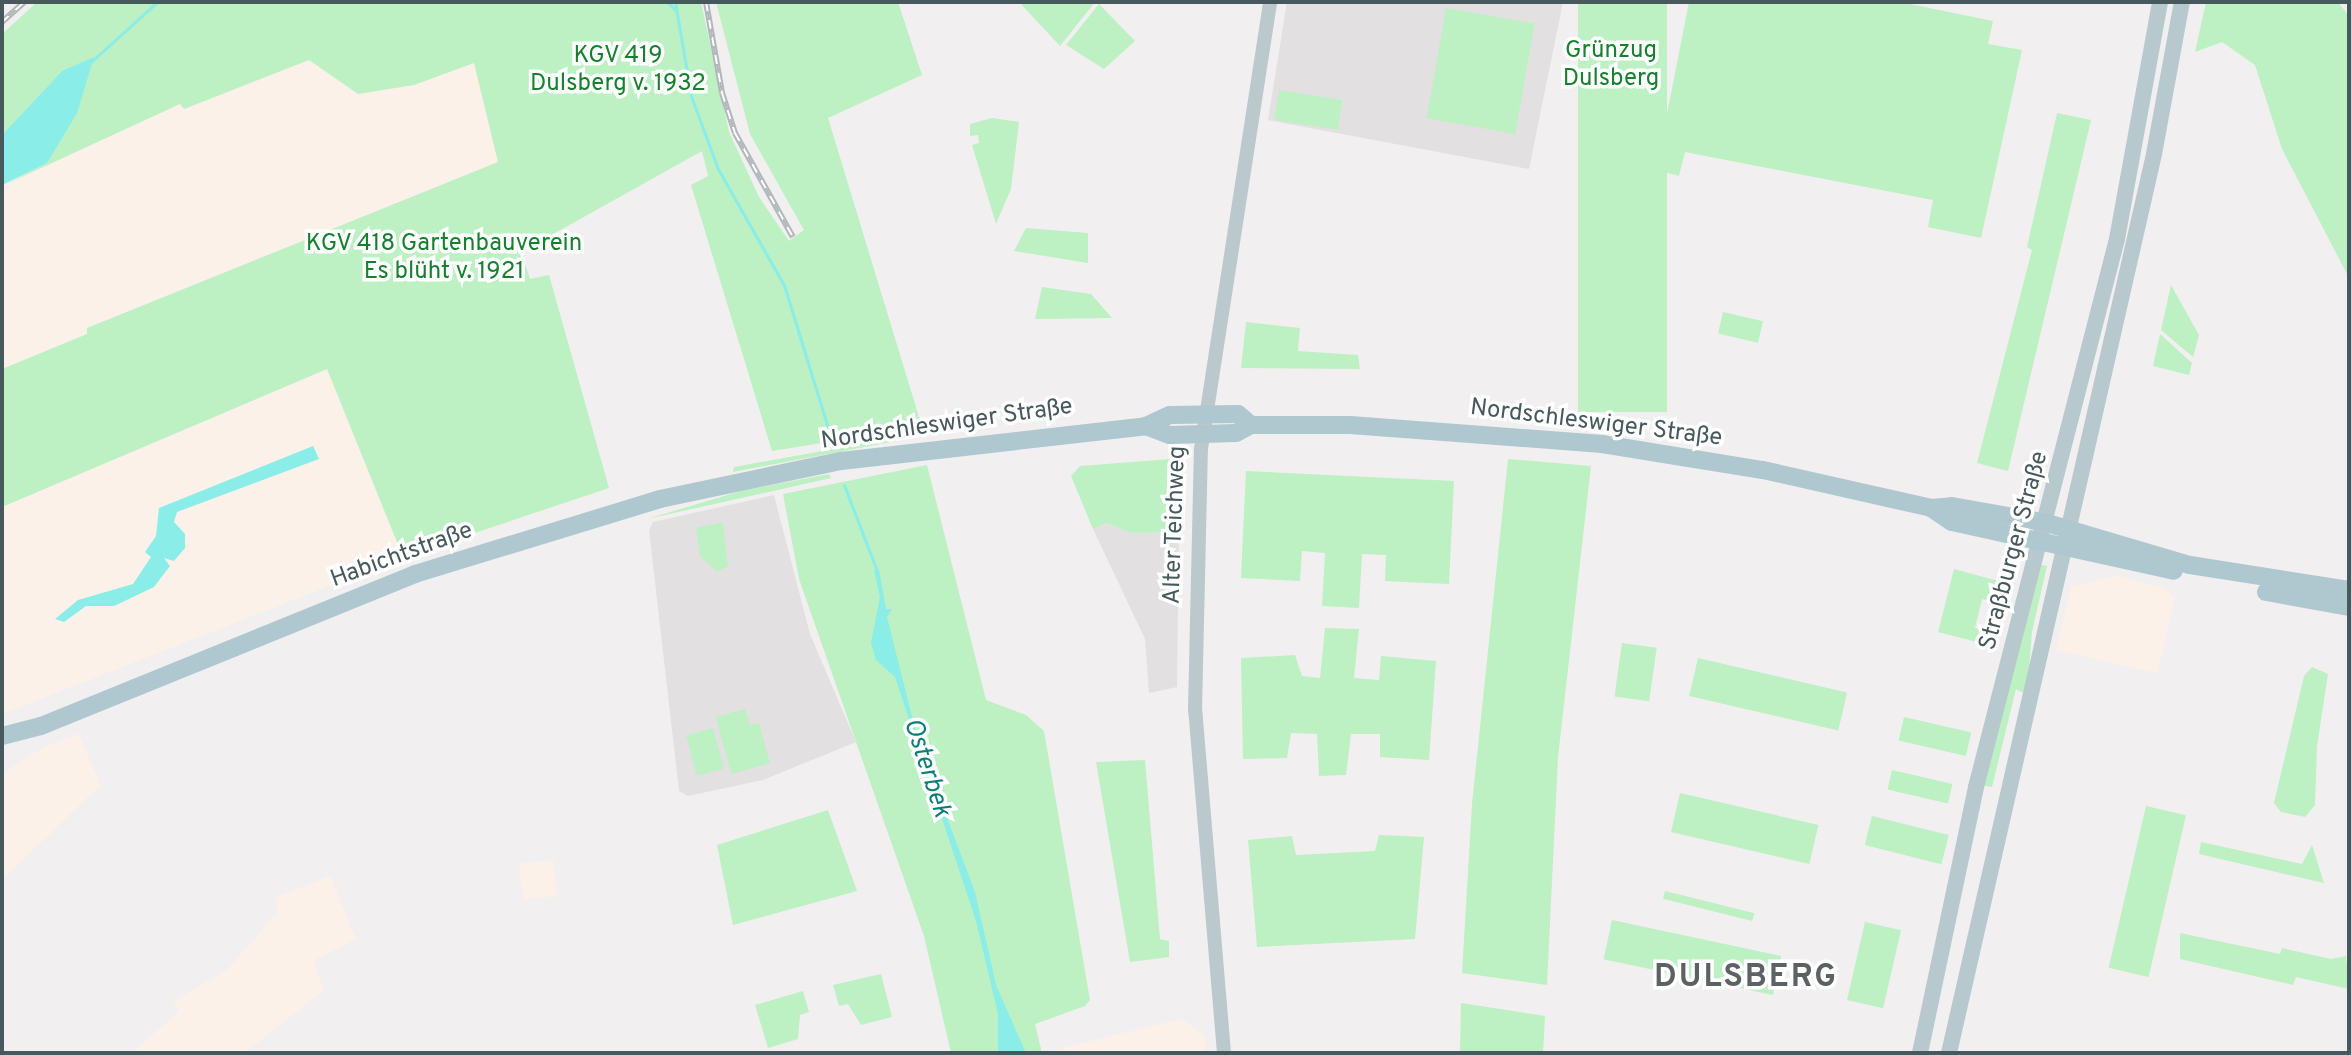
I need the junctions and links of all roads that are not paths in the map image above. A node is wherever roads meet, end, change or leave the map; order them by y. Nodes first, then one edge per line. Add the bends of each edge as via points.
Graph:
1 (1270, 2) edge
2 (2160, 2) edge
3 (2182, 2) edge
4 (1203, 414) junction
5 (1251, 425) junction
6 (1146, 426) junction
7 (1202, 434) junction
8 (802, 468) joint
9 (1931, 508) junction
10 (2047, 523) junction
11 (2067, 528) junction
12 (2041, 543) junction
13 (2062, 549) junction
14 (2349, 590) edge
15 (2349, 607) edge
16 (31, 729) junction
17 (2, 736) edge
18 (2, 750) edge
19 (1224, 1053) edge
20 (1920, 1053) edge
21 (1949, 1053) edge

1 - 4 street, Alter Teichweg
2 - 10 main road, Straßburger Straße via 2117,239
3 - 11 main road, Straßburger Straße via 2163,114
4 - 5 main road, Nordschleswiger Straße via 1238,414
4 - 6 main road, Nordschleswiger Straße via 1170,415
4 - 7 street, Alter Teichweg
5 - 7 main road, Nordschleswiger Straße via 1236,433
5 - 9 main road, Nordschleswiger Straße via 1501,433 1602,444 1763,470
6 - 7 main road, Nordschleswiger Straße via 1170,435
6 - 8 main road, Nordschleswiger Straße via 928,447
7 - 19 street, Alter Teichweg via 1195,710
8 - 16 main road, Habichtstraße via 600,515 465,557
9 - 10 main road, Nordschleswiger Straße via 1952,506
9 - 12 main road, Nordschleswiger Straße via 1952,522
10 - 11 main road, Nordschleswiger Straße
10 - 12 main road, Straßburger Straße
11 - 13 main road, Straßburger Straße
11 - 14 main road, Nordschleswiger Straße via 2190,565
12 - 13 main road, Nordschleswiger Straße
12 - 20 main road, Straßburger Straße via 1976,787
13 - 15 main road, Nordschleswiger Straße
13 - 21 main road, Straßburger Straße
16 - 17 main road, Habichtstraße
16 - 18 main road, Habichtstraße

